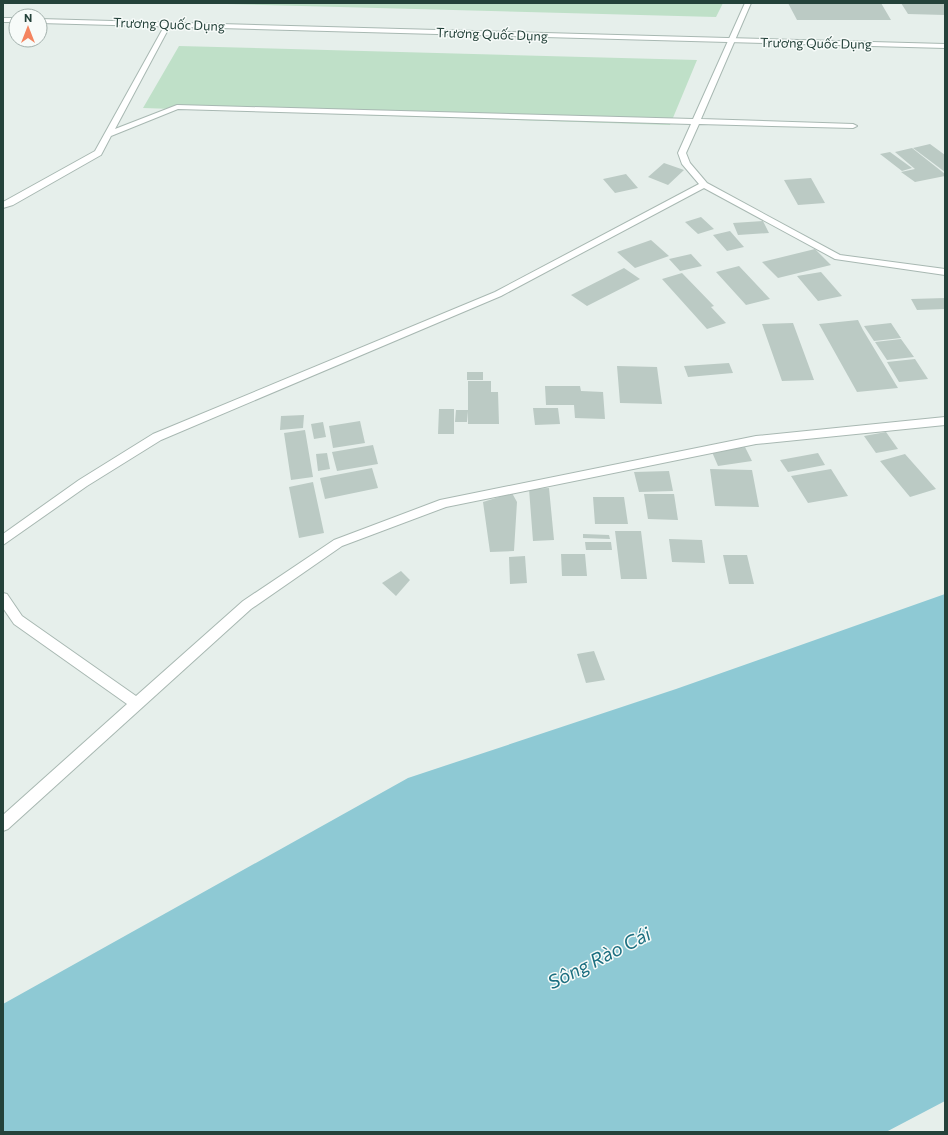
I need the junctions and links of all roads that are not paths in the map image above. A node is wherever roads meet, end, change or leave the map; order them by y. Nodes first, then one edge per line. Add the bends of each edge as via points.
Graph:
1 (748, 3) edge
2 (48, 21) edge
3 (168, 24) junction
4 (731, 41) junction
5 (945, 46) edge
6 (696, 122) junction
7 (853, 126) dead end
8 (108, 135) junction
9 (704, 185) junction
10 (3, 205) edge
11 (945, 272) edge
12 (945, 421) edge
13 (3, 540) edge
14 (3, 598) edge
15 (137, 704) junction
16 (3, 824) edge

1 - 4 street
2 - 3 street, Trương Quốc Dụng
3 - 4 street, Trương Quốc Dụng
3 - 8 street
4 - 5 street, Trương Quốc Dụng
4 - 6 street
6 - 7 street
6 - 8 street via 177,107
6 - 9 street via 682,153 686,164
8 - 10 street via 98,153
9 - 11 street via 838,257
9 - 13 street via 498,294 157,437 83,483
12 - 15 street via 756,440 444,503 338,543 247,605
14 - 15 street via 18,620
15 - 16 street

